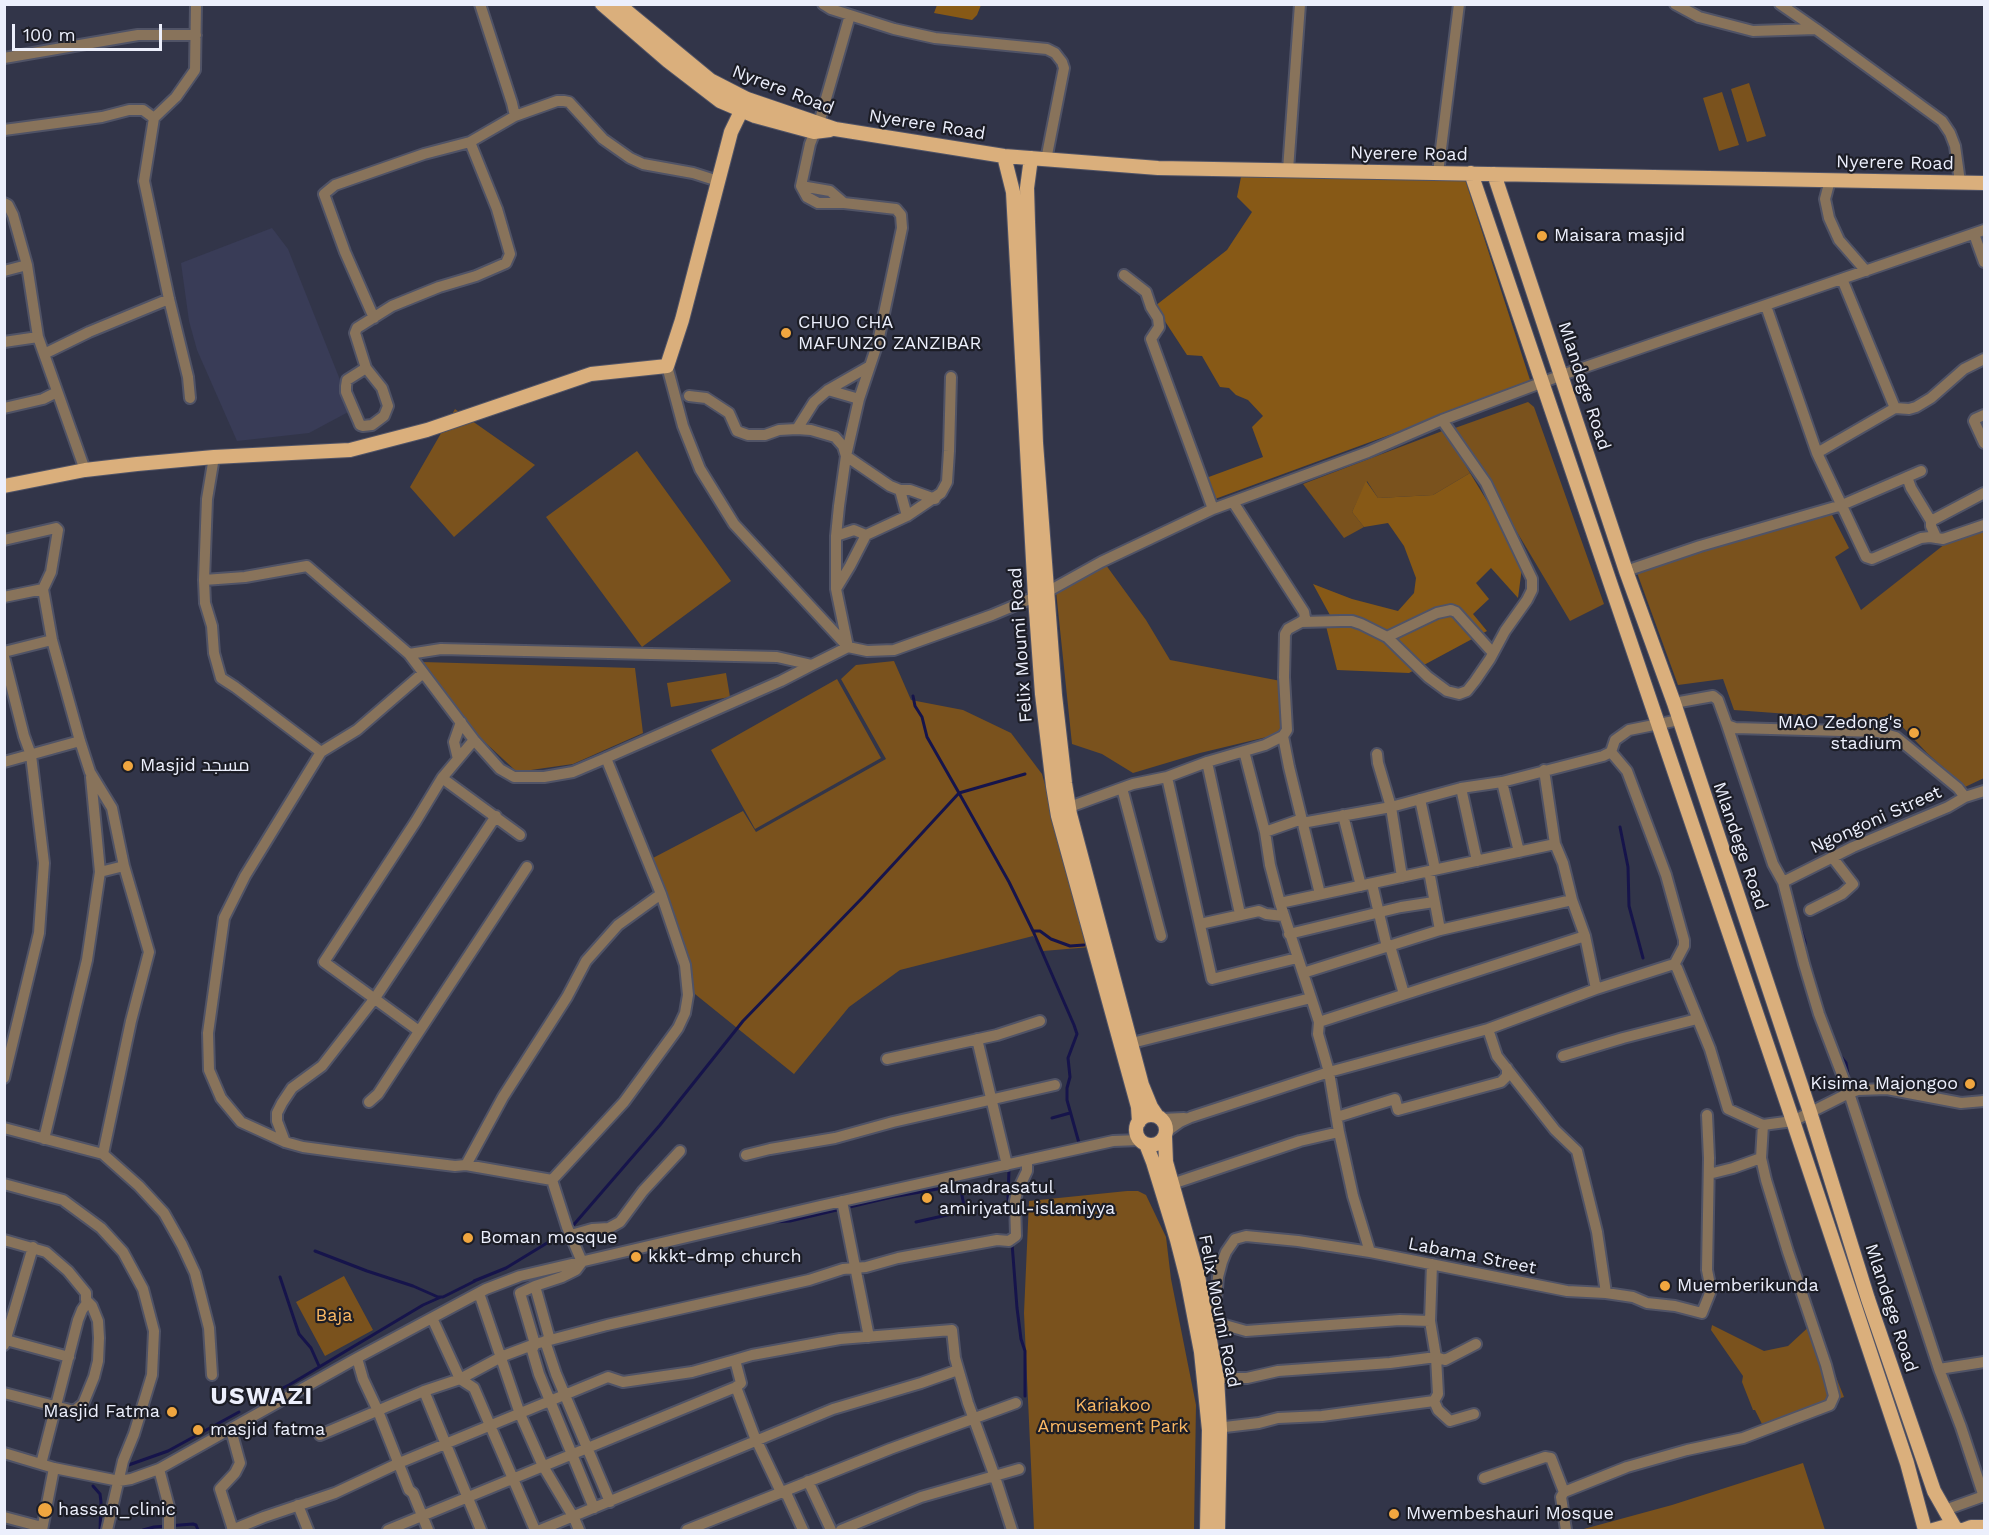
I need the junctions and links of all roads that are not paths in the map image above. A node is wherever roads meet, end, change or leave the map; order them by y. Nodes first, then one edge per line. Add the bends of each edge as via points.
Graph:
1 (196, 4) edge
2 (480, 4) edge
3 (602, 4) edge
4 (618, 4) edge
5 (823, 4) edge
6 (1300, 4) edge
7 (1459, 4) edge
8 (1675, 4) edge
9 (1780, 4) edge
10 (850, 15) junction
11 (1816, 29) junction
12 (196, 35) junction
13 (4, 58) edge
14 (745, 105) junction
15 (515, 116) junction
16 (153, 118) junction
17 (816, 128) junction
18 (835, 129) joint
19 (4, 130) edge
20 (471, 142) junction
21 (1004, 156) junction
22 (1031, 158) junction
23 (1046, 160) junction
24 (1288, 170) junction
25 (1438, 173) junction
26 (1471, 173) junction
27 (1494, 174) junction
28 (1830, 180) junction
29 (718, 181) junction
30 (1960, 182) junction
31 (1984, 183) edge
32 (6, 204) edge
33 (1979, 232) edge
34 (1984, 262) edge
35 (27, 265) junction
36 (4, 270) edge
37 (1866, 271) junction
38 (1124, 275) dead end
39 (1842, 279) junction
40 (169, 299) junction
41 (1766, 306) junction
42 (374, 318) junction
43 (38, 337) junction
44 (4, 342) edge
45 (44, 354) junction
46 (1984, 359) edge
47 (667, 366) junction
48 (870, 366) junction
49 (366, 368) junction
50 (1562, 375) junction
51 (951, 377) dead end
52 (1543, 382) junction
53 (828, 390) junction
54 (57, 392) junction
55 (688, 396) dead end
56 (190, 398) dead end
57 (859, 399) junction
58 (4, 408) edge
59 (1895, 408) junction
60 (1984, 415) edge
61 (1030, 416) junction
62 (1442, 420) junction
63 (797, 429) junction
64 (1984, 443) edge
65 (1817, 453) junction
66 (846, 456) junction
67 (214, 458) junction
68 (85, 470) junction
69 (1921, 471) dead end
70 (1907, 477) junction
71 (4, 486) edge
72 (900, 490) junction
73 (1984, 493) edge
74 (935, 499) junction
75 (1233, 502) junction
76 (1842, 505) junction
77 (1213, 509) junction
78 (907, 516) junction
79 (1931, 521) junction
80 (1984, 525) edge
81 (866, 535) junction
82 (836, 536) junction
83 (1936, 537) junction
84 (4, 540) edge
85 (1626, 571) junction
86 (204, 580) junction
87 (43, 589) junction
88 (836, 589) junction
89 (1041, 594) junction
90 (4, 597) edge
91 (1301, 622) junction
92 (1387, 637) junction
93 (51, 640) junction
94 (1653, 643) junction
95 (849, 647) junction
96 (1633, 650) junction
97 (4, 652) edge
98 (1493, 653) junction
99 (409, 654) junction
100 (4, 657) edge
101 (812, 665) junction
102 (423, 673) junction
103 (1674, 703) junction
104 (1679, 720) junction
105 (461, 722) junction
106 (1658, 724) junction
107 (1727, 725) junction
108 (1283, 736) junction
109 (474, 740) junction
110 (80, 741) junction
111 (1244, 751) junction
112 (321, 752) junction
113 (1611, 752) junction
114 (1377, 754) dead end
115 (31, 755) junction
116 (606, 758) junction
117 (458, 759) junction
118 (4, 762) edge
119 (1207, 762) junction
120 (1544, 770) junction
121 (90, 772) junction
122 (1696, 774) junction
123 (1167, 777) junction
124 (442, 778) junction
125 (1677, 780) junction
126 (1502, 782) junction
127 (1122, 788) junction
128 (1461, 788) junction
129 (1984, 791) edge
130 (1965, 798) junction
131 (106, 799) junction
132 (1419, 799) junction
133 (93, 803) junction
134 (1391, 807) junction
135 (1063, 809) junction
136 (1343, 815) junction
137 (496, 816) junction
138 (1302, 821) junction
139 (1265, 832) junction
140 (520, 835) dead end
141 (1719, 841) junction
142 (1555, 844) junction
143 (1701, 848) junction
144 (1519, 852) junction
145 (1833, 857) junction
146 (1477, 861) junction
147 (124, 866) junction
148 (527, 867) dead end
149 (1432, 870) junction
150 (100, 872) junction
151 (1401, 877) junction
152 (1783, 882) junction
153 (1366, 885) junction
154 (661, 894) junction
155 (1320, 894) junction
156 (1572, 900) junction
157 (1434, 902) junction
158 (1280, 903) junction
159 (1810, 910) dead end
160 (1379, 913) junction
161 (1240, 914) junction
162 (1283, 916) junction
163 (1200, 924) junction
164 (1440, 930) junction
165 (1289, 934) junction
166 (1161, 936) dead end
167 (1585, 936) junction
168 (1389, 947) junction
169 (1297, 958) junction
170 (1674, 965) junction
171 (1303, 973) junction
172 (1763, 973) junction
173 (1745, 980) junction
174 (1596, 989) junction
175 (1404, 994) junction
176 (1114, 997) junction
177 (375, 998) junction
178 (1311, 998) junction
179 (1697, 1019) junction
180 (1040, 1021) dead end
181 (1319, 1022) junction
182 (1488, 1029) junction
183 (419, 1031) junction
184 (977, 1039) junction
185 (1132, 1043) junction
186 (1563, 1056) dead end
187 (887, 1059) dead end
188 (1507, 1068) junction
189 (1329, 1072) junction
190 (4, 1078) edge
191 (1055, 1086) dead end
192 (1849, 1093) junction
193 (991, 1099) junction
194 (1984, 1101) edge
195 (369, 1102) dead end
196 (1810, 1113) junction
197 (1707, 1115) dead end
198 (1159, 1117) junction
199 (1191, 1117) junction
200 (1337, 1117) junction
201 (1793, 1121) junction
202 (1763, 1125) junction
203 (4, 1128) edge
204 (1339, 1132) junction
205 (1140, 1133) junction
206 (1166, 1135) junction
207 (44, 1139) junction
208 (285, 1142) junction
209 (680, 1152) dead end
210 (103, 1154) junction
211 (746, 1155) dead end
212 (1761, 1158) junction
213 (1028, 1160) junction
214 (466, 1165) junction
215 (1007, 1165) junction
216 (1709, 1173) junction
217 (552, 1180) junction
218 (4, 1184) edge
219 (1172, 1184) junction
220 (842, 1201) junction
221 (569, 1231) junction
222 (4, 1240) edge
223 (33, 1247) junction
224 (1370, 1252) junction
225 (582, 1262) junction
226 (1432, 1264) junction
227 (855, 1269) junction
228 (535, 1286) junction
229 (479, 1293) junction
230 (1606, 1293) junction
231 (1861, 1301) junction
232 (87, 1303) junction
233 (432, 1318) junction
234 (1430, 1321) junction
235 (1210, 1322) junction
236 (869, 1336) junction
237 (5, 1342) edge
238 (543, 1342) junction
239 (1476, 1344) dead end
240 (69, 1357) junction
241 (1436, 1357) junction
242 (357, 1358) junction
243 (500, 1359) junction
244 (735, 1360) junction
245 (1984, 1362) edge
246 (1939, 1369) junction
247 (958, 1370) junction
248 (212, 1375) dead end
249 (460, 1379) junction
250 (736, 1387) junction
251 (1213, 1388) junction
252 (424, 1391) junction
253 (4, 1394) edge
254 (566, 1395) junction
255 (551, 1401) junction
256 (1434, 1401) junction
257 (1016, 1403) dead end
258 (56, 1407) junction
259 (378, 1411) junction
260 (520, 1414) junction
261 (1474, 1414) dead end
262 (973, 1419) junction
263 (1219, 1425) junction
264 (490, 1426) junction
265 (231, 1430) junction
266 (320, 1435) dead end
267 (758, 1441) junction
268 (445, 1445) junction
269 (588, 1448) junction
270 (4, 1453) edge
271 (574, 1455) junction
272 (399, 1463) junction
273 (41, 1464) junction
274 (543, 1466) junction
275 (54, 1468) junction
276 (159, 1469) junction
277 (1018, 1469) dead end
278 (995, 1477) junction
279 (119, 1478) junction
280 (1484, 1478) dead end
281 (512, 1480) junction
282 (808, 1481) junction
283 (1564, 1491) junction
284 (781, 1492) junction
285 (1984, 1496) edge
286 (469, 1498) junction
287 (610, 1502) junction
288 (298, 1505) junction
289 (594, 1508) junction
290 (1945, 1510) junction
291 (422, 1516) junction
292 (4, 1517) edge
293 (574, 1518) junction
294 (1984, 1527) edge
295 (42, 1529) edge
296 (107, 1530) edge
297 (170, 1530) edge
298 (232, 1530) edge
299 (308, 1530) edge
300 (388, 1530) edge
301 (428, 1530) edge
302 (481, 1530) edge
303 (534, 1530) edge
304 (540, 1530) edge
305 (579, 1530) edge
306 (690, 1530) edge
307 (803, 1530) edge
308 (831, 1530) edge
309 (841, 1530) edge
310 (1012, 1530) edge
311 (1207, 1530) edge
312 (1218, 1530) edge
313 (1566, 1530) edge
314 (1925, 1530) edge
315 (1933, 1530) edge
316 (1959, 1530) edge

1 - 12 street
2 - 15 street
3 - 14 main road, Nyrere Road via 720,101
4 - 14 main road, Nyrere Road
5 - 10 street
6 - 24 street
7 - 25 street
8 - 11 street via 1699,17 1753,31
9 - 11 street
10 - 17 street
10 - 23 street via 935,38 1055,53 1064,68
11 - 30 street via 1942,120 1955,146
12 - 13 street via 138,35
12 - 16 street via 195,70 177,97
14 - 17 main road, Nyrere Road via 755,116
14 - 29 main road via 731,132
15 - 20 street
15 - 29 street via 564,100 603,139 630,158
16 - 19 street via 143,110 129,110
16 - 40 street via 144,182
17 - 18 main road, Nyrere Road
17 - 48 street via 801,186 807,197 818,203 896,209 902,221
18 - 21 main road, Nyerere Road
20 - 42 street via 507,238 510,254 506,263 392,306
20 - 42 street via 335,185 324,194
21 - 22 main road, Nyerere Road
21 - 61 main road, Felix Moumi Road via 1013,192
22 - 23 main road, Nyerere Road
22 - 61 main road, Felix Moumi Road
23 - 24 main road, Nyerere Road via 1158,168
24 - 25 main road, Nyerere Road
25 - 26 main road, Nyerere Road
26 - 27 main road, Nyerere Road
26 - 52 main road, Mlandege Road
27 - 28 main road, Nyerere Road
27 - 50 main road, Mlandege Road
28 - 30 main road, Nyerere Road
28 - 37 street via 1825,199 1828,218 1839,240
29 - 47 main road
30 - 31 main road, Nyerere Road
32 - 35 street via 13,215
33 - 34 street
33 - 37 street
35 - 36 street
35 - 43 street
37 - 39 street
38 - 77 street via 1146,292 1158,318 1159,327 1151,339
39 - 41 street
39 - 59 street
40 - 45 street
40 - 56 street
41 - 50 street
41 - 65 street
42 - 49 street via 355,333
43 - 44 street
43 - 45 street
45 - 54 street
46 - 59 street via 1964,369 1916,407
47 - 67 main road via 591,374 427,430 350,450
47 - 95 street via 683,426 700,469 734,524
48 - 53 street
48 - 57 street
49 - 49 street via 382,388 388,406 384,416 363,426 346,386 347,380
50 - 52 street
50 - 85 main road, Mlandege Road
51 - 74 street via 946,482
52 - 62 street
52 - 96 main road, Mlandege Road
53 - 57 street
53 - 63 street via 814,402
54 - 58 street
54 - 68 street
55 - 63 street via 706,398 729,413 737,431 748,435
57 - 66 street
59 - 65 street
60 - 64 street via 1974,421
61 - 89 main road, Felix Moumi Road
62 - 75 street
62 - 98 street via 1486,483 1532,579 1527,600
63 - 66 street via 835,437
65 - 76 street
66 - 72 street
66 - 82 street
67 - 68 main road
67 - 86 street via 207,499
68 - 71 main road
69 - 70 street
70 - 76 street
70 - 79 street
72 - 74 street
72 - 78 street
73 - 79 street
74 - 78 street
75 - 77 street
75 - 91 street via 1300,606 1305,618
76 - 83 street via 1868,559 1911,541
76 - 85 street
77 - 89 street
78 - 81 street
79 - 83 street
80 - 83 street via 1943,539
81 - 82 street via 854,530
81 - 88 street
82 - 88 street
84 - 87 street via 58,530 51,572
85 - 94 main road, Mlandege Road
86 - 99 street via 307,566
86 - 112 street via 221,678
87 - 90 street
87 - 93 street
88 - 95 street
89 - 95 street via 894,650
89 - 135 main road, Felix Moumi Road via 1058,722
91 - 92 street via 1352,621
91 - 108 street via 1285,633 1287,730
92 - 98 street via 1451,610
92 - 98 street via 1428,677 1447,691 1459,694 1476,681
93 - 97 street
93 - 110 street
94 - 96 main road
94 - 103 main road, Mlandege Road
95 - 101 street
96 - 106 main road, Mlandege Road
99 - 101 street via 441,649 777,657
99 - 102 street
100 - 115 street
101 - 116 street
102 - 105 street
102 - 112 street via 357,730
103 - 104 main road, Mlandege Road
103 - 107 street via 1713,696
104 - 106 street
104 - 122 main road, Mlandege Road
105 - 109 street
105 - 117 street via 454,742
106 - 113 street via 1629,730 1615,740
106 - 125 main road, Mlandege Road
107 - 130 street via 1878,732 1896,737
107 - 152 street via 1773,864
108 - 111 street
108 - 138 street
109 - 116 street via 514,777 573,772
109 - 117 street
110 - 115 street
110 - 121 street
111 - 119 street
111 - 139 street
112 - 208 street via 245,876 224,918 208,1033 209,1070 221,1098 241,1122
113 - 120 street
113 - 170 street via 1627,771 1666,875 1684,940
114 - 134 street
115 - 118 street
115 - 190 street via 44,863 40,928
116 - 154 street
117 - 124 street
119 - 123 street
119 - 161 street
120 - 126 street
120 - 142 street
121 - 131 street
121 - 133 street
122 - 125 main road
122 - 141 main road, Mlandege Road
123 - 127 street
123 - 163 street
124 - 137 street
124 - 177 street via 324,962
125 - 143 main road, Mlandege Road
126 - 128 street
126 - 144 street
127 - 135 street
127 - 166 street
128 - 132 street
128 - 146 street
129 - 130 street, Ngongoni Street
130 - 145 street, Ngongoni Street
131 - 133 street
131 - 147 street via 112,808
132 - 134 street
132 - 149 street
133 - 150 street
134 - 136 street
134 - 151 street
135 - 176 main road, Felix Moumi Road
136 - 138 street
136 - 153 street
137 - 140 street
137 - 177 street
138 - 139 street
138 - 155 street
139 - 158 street
141 - 143 main road
141 - 172 main road, Mlandege Road
142 - 144 street
142 - 156 street
143 - 173 main road, Mlandege Road
144 - 146 street
145 - 152 street, Ngongoni Street
145 - 159 street via 1853,884
146 - 149 street
147 - 150 street
147 - 210 street via 149,952
148 - 183 street
149 - 151 street
149 - 157 street
150 - 207 street via 87,960
151 - 153 street
152 - 192 street via 1804,964
153 - 155 street
153 - 160 street
154 - 214 street via 618,925 586,961
154 - 217 street via 685,965 685,1013 620,1108
155 - 158 street
156 - 164 street
156 - 167 street
157 - 160 street
157 - 164 street
158 - 162 street
160 - 165 street
160 - 168 street
161 - 162 street via 1259,911
161 - 163 street
162 - 165 street
163 - 169 street via 1212,979
164 - 168 street
165 - 169 street
167 - 174 street
167 - 175 street
168 - 171 street
168 - 175 street
169 - 171 street
170 - 174 street
170 - 179 street
171 - 178 street
172 - 173 main road
172 - 196 main road, Mlandege Road
173 - 201 main road, Mlandege Road
174 - 182 street
175 - 181 street
176 - 185 main road, Felix Moumi Road
176 - 205 main road, Felix Moumi Road
177 - 183 street
177 - 208 street via 322,1066 292,1088 282,1103 277,1121
178 - 181 street
178 - 185 street
179 - 186 street
179 - 202 street via 1728,1109
180 - 184 street
181 - 189 street via 1318,1034
182 - 188 street via 1497,1056
182 - 189 street
183 - 195 street
184 - 187 street
184 - 193 street
185 - 198 main road, Felix Moumi Road via 1142,1085
188 - 200 street via 1508,1076 1501,1082 1398,1110 1395,1099
188 - 230 street via 1555,1130 1577,1151 1597,1232
189 - 199 street
189 - 200 street
191 - 193 street
192 - 194 street via 1887,1089 1961,1103
192 - 196 street
192 - 246 street
193 - 211 street via 835,1138
193 - 215 street
196 - 201 street
196 - 231 main road, Mlandege Road
197 - 216 street
198 - 199 street
198 - 205 main road via 1149,1115
198 - 206 main road, Felix Moumi Road via 1166,1125
199 - 206 street
200 - 204 street
201 - 202 street
201 - 231 main road, Mlandege Road
202 - 212 street
203 - 207 street
204 - 219 street
204 - 224 street
205 - 206 main road via 1159,1143
205 - 213 street
205 - 251 main road, Felix Moumi Road via 1154,1162
206 - 219 main road, Felix Moumi Road via 1165,1153
207 - 210 street
208 - 214 street via 345,1153
209 - 221 street via 620,1222 609,1228
210 - 248 street via 164,1213 182,1245 195,1274 209,1328
212 - 216 street
212 - 283 street via 1826,1365 1834,1396 1830,1405 1743,1438 1643,1462
213 - 215 street
213 - 227 street via 1017,1192 1016,1236 1012,1240 952,1248
214 - 217 street
215 - 220 street
216 - 230 street, Labama Street via 1710,1293 1702,1313
217 - 221 street
218 - 279 street via 63,1200 101,1228 123,1252 143,1289 154,1331 152,1375
219 - 235 main road, Felix Moumi Road
220 - 225 street
220 - 227 street
221 - 225 street
222 - 223 street
223 - 232 street via 68,1270 86,1293
223 - 237 street
224 - 226 street, Labama Street
224 - 235 street, Labama Street via 1298,1241 1246,1236 1235,1239 1218,1277
225 - 228 street via 576,1270
225 - 229 street via 520,1276
226 - 230 street, Labama Street via 1567,1291
226 - 234 street
227 - 236 street
227 - 238 street
228 - 238 street
228 - 238 street via 520,1293
229 - 233 street
229 - 243 street
231 - 290 main road, Mlandege Road via 1934,1491
231 - 314 main road, Mlandege Road
232 - 240 street
232 - 258 street via 98,1321 94,1377 83,1404 74,1412
233 - 242 street
233 - 249 street
234 - 235 street via 1246,1331
234 - 241 street
235 - 251 main road, Felix Moumi Road
236 - 244 street
236 - 247 street via 952,1330
237 - 240 street
238 - 243 street
238 - 254 street
238 - 255 street via 532,1350
239 - 241 street via 1445,1360
240 - 258 street
241 - 251 street via 1278,1371
241 - 256 street via 1438,1394
242 - 259 street
242 - 265 street
243 - 249 street
243 - 260 street
244 - 250 street via 741,1383
244 - 254 street via 692,1372 623,1382 608,1377
245 - 246 street
246 - 285 street
247 - 262 street
247 - 267 street via 833,1409
249 - 252 street
249 - 264 street via 474,1388
250 - 267 street
250 - 269 street
251 - 263 main road, Felix Moumi Road
251 - 311 main road, Felix Moumi Road
252 - 259 street
252 - 268 street
253 - 258 street
254 - 255 street
254 - 269 street
255 - 260 street
255 - 271 street
256 - 261 street via 1450,1421
256 - 263 street
257 - 262 street
258 - 273 street
259 - 266 street
259 - 272 street
260 - 264 street
260 - 274 street
262 - 278 street
262 - 282 street
263 - 312 main road, Felix Moumi Road
264 - 268 street
264 - 281 street
265 - 276 street
265 - 298 street via 240,1463 220,1488
267 - 284 street
267 - 287 street
268 - 272 street
268 - 286 street
269 - 271 street
269 - 287 street
270 - 273 street
271 - 274 street
271 - 289 street
272 - 288 street via 335,1493
272 - 291 street
273 - 275 street
274 - 281 street
274 - 293 street
275 - 279 street
275 - 295 street
276 - 279 street via 131,1479
276 - 297 street via 169,1507
277 - 278 street
278 - 309 street via 921,1497
278 - 310 street
279 - 296 street
280 - 283 street via 1545,1457 1551,1458
281 - 286 street
281 - 303 street
282 - 284 street
282 - 308 street
283 - 313 street via 1560,1497
284 - 306 street
284 - 307 street
285 - 290 street
286 - 291 street
286 - 302 street
287 - 289 street
288 - 298 street
288 - 299 street
289 - 293 street
290 - 316 main road, Mlandege Road
291 - 300 street
291 - 301 street
292 - 295 street
293 - 304 street
293 - 305 street
294 - 316 main road
315 - 316 main road via 1947,1526

